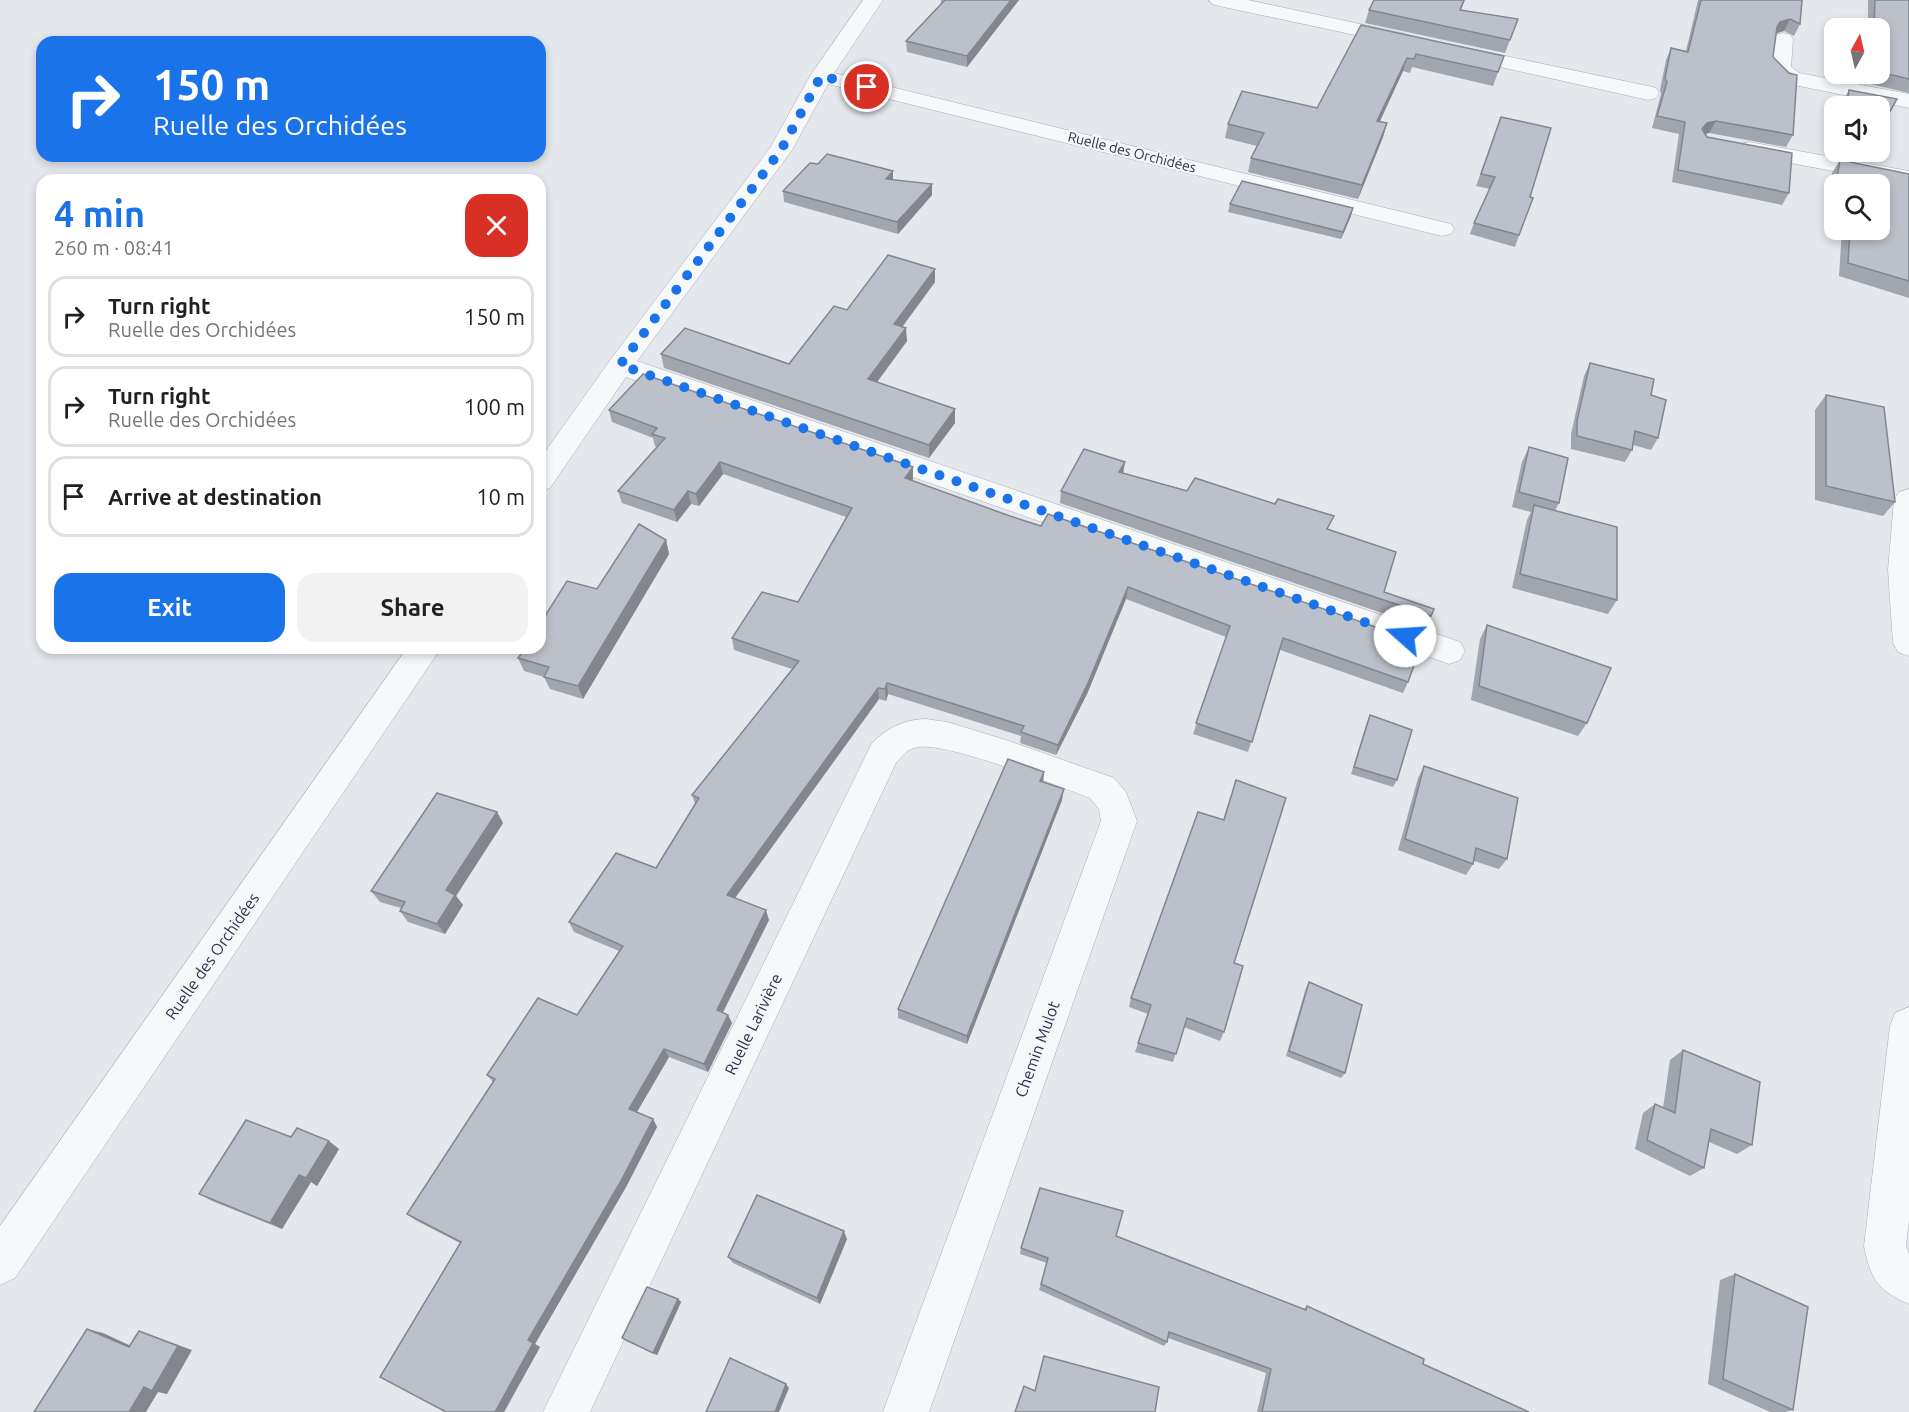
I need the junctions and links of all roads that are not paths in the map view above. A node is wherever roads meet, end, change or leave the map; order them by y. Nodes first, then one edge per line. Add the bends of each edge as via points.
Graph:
1 (873, 0) edge
2 (1219, 0) edge
3 (1783, 39) edge
4 (1416, 43) edge
5 (1439, 48) edge
6 (821, 76) junction
7 (1648, 93) dead end
8 (1909, 101) edge
9 (1733, 146) edge
10 (1909, 178) edge
11 (1442, 229) dead end
12 (620, 365) junction
13 (546, 472) edge
14 (1909, 500) edge
15 (1909, 643) edge
16 (1449, 651) dead end
17 (421, 654) edge
18 (1004, 753) joint
19 (1909, 1026) edge
20 (0, 1263) edge
21 (1909, 1282) edge
22 (566, 1412) edge
23 (906, 1412) edge

1 - 6 street
2 - 4 street
3 - 8 street via 1780,69 1792,78
5 - 7 street
6 - 11 street, Ruelle des Orchidées
6 - 12 street via 781,150
9 - 10 street
12 - 13 street
12 - 16 street
14 - 15 street via 1903,570
17 - 20 street, Ruelle des Orchidées
18 - 22 street, Ruelle Larivière via 939,734 920,733 900,739 884,753
18 - 23 street, Chemin Mulot via 1102,788 1112,797 1119,821
19 - 21 street via 1885,1246 1889,1265

